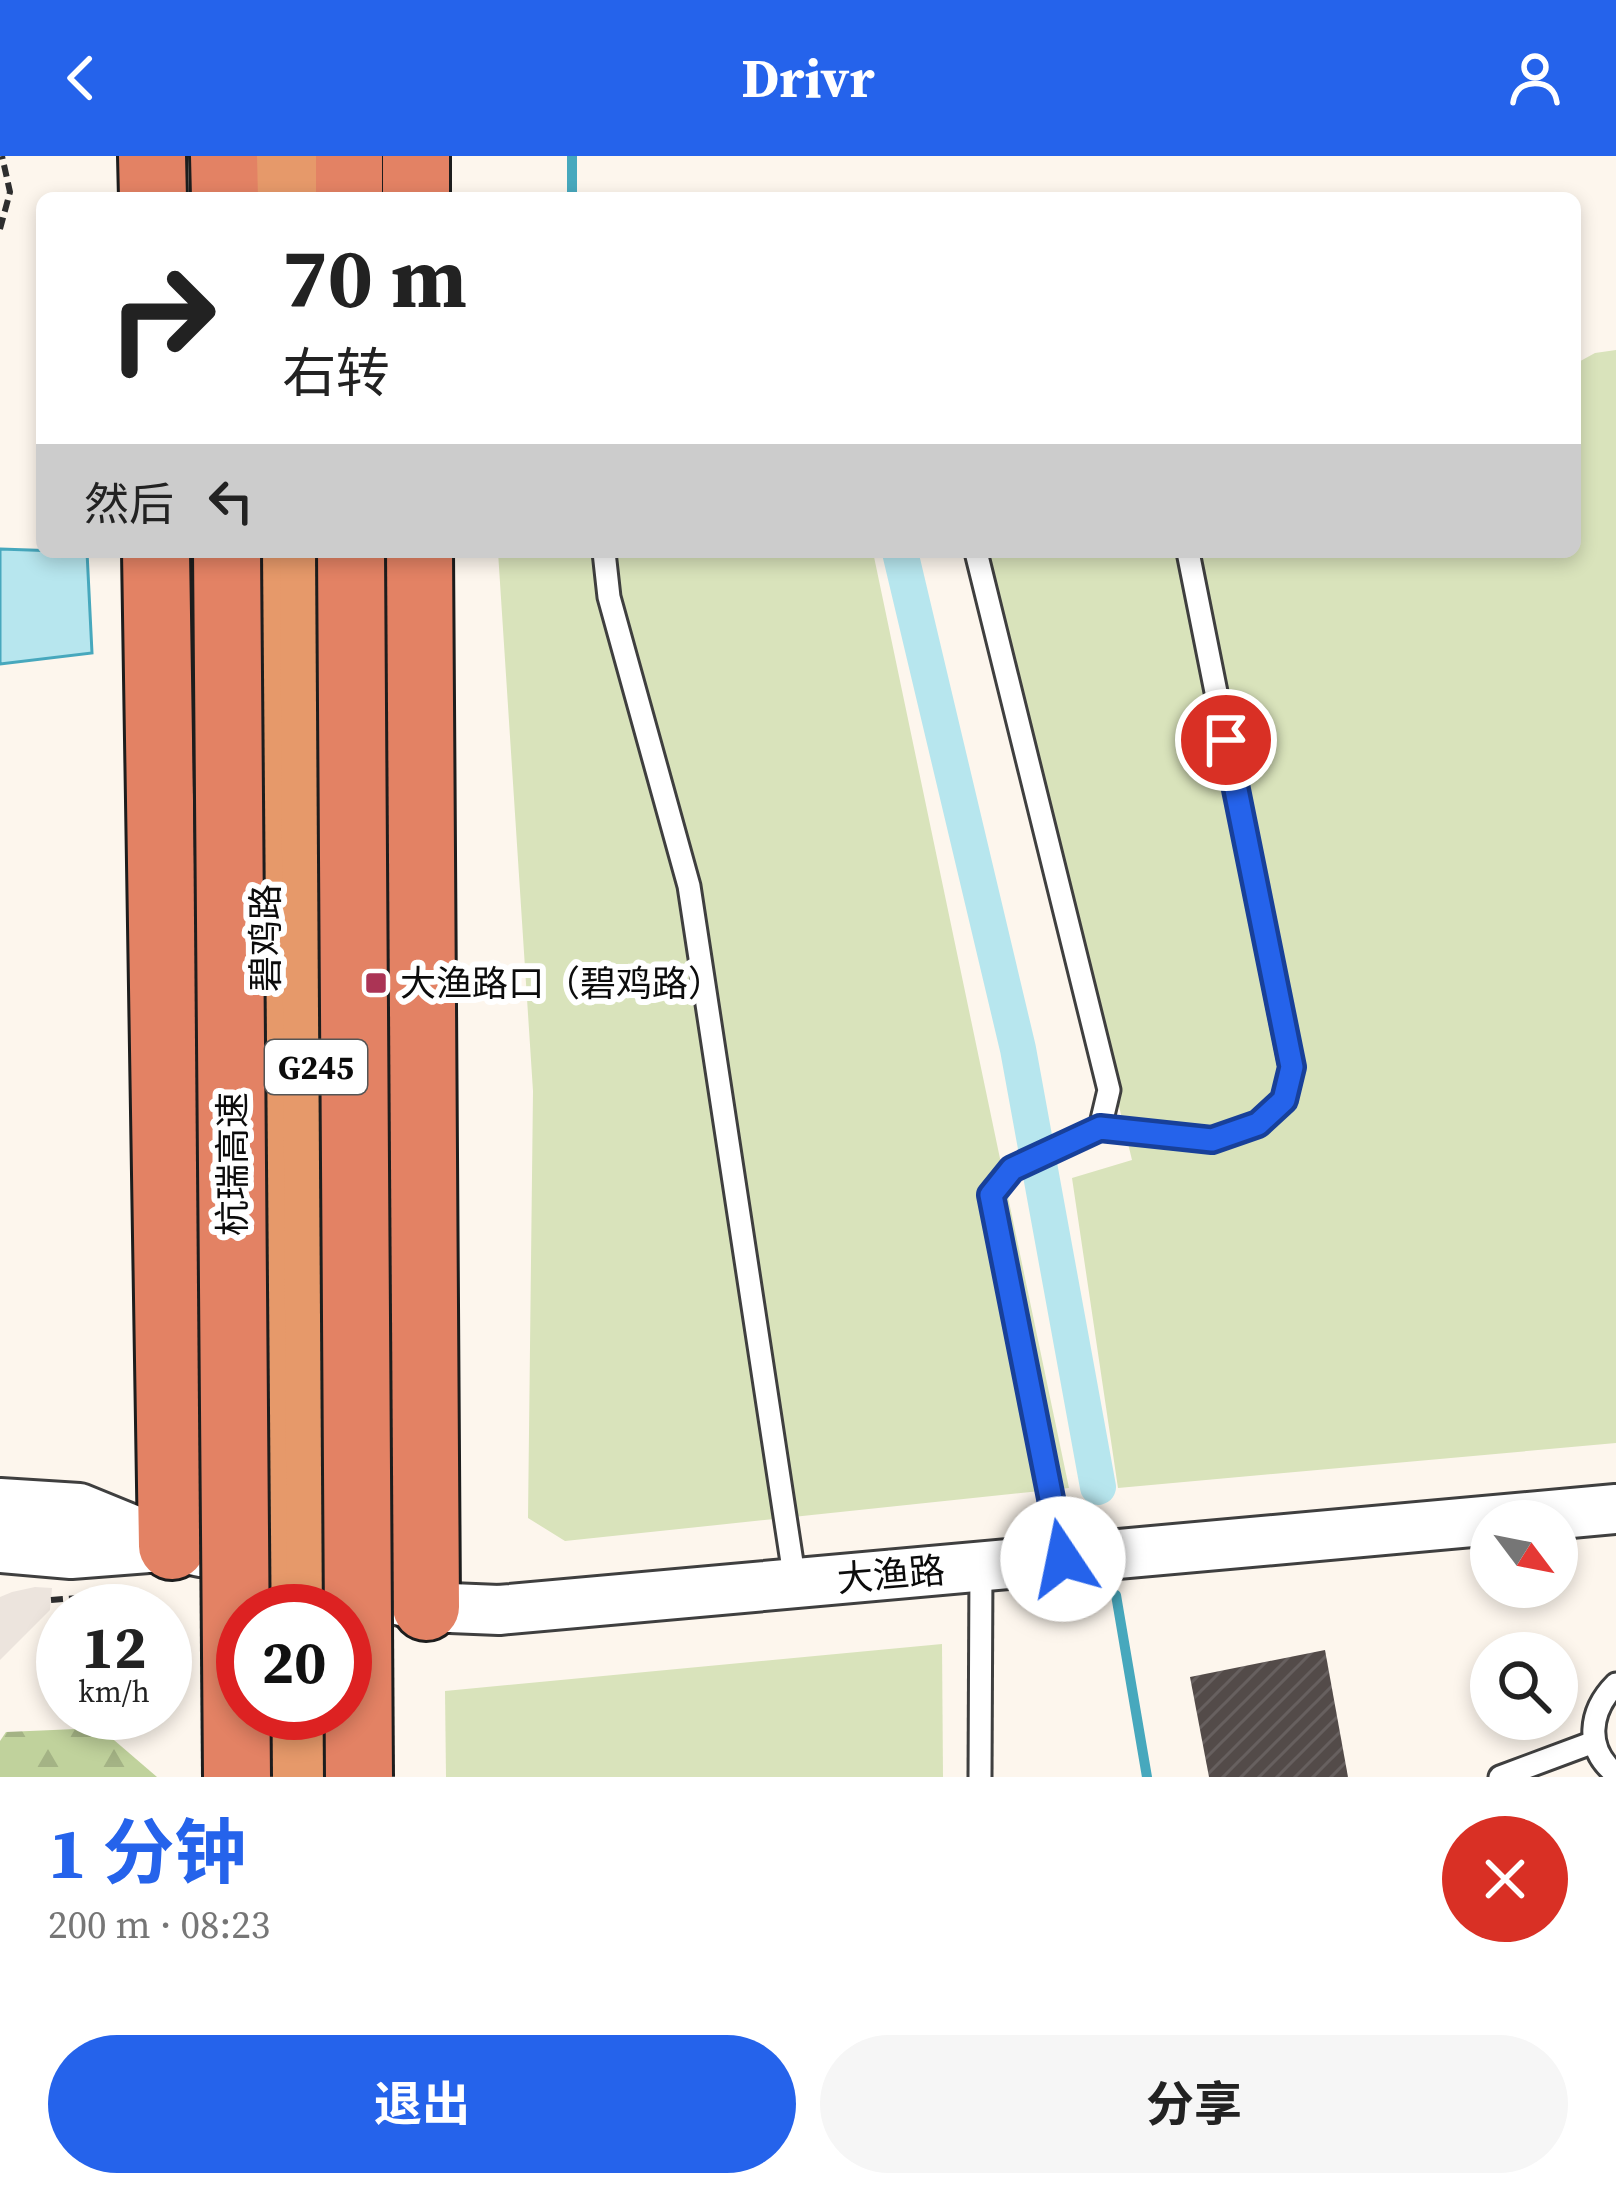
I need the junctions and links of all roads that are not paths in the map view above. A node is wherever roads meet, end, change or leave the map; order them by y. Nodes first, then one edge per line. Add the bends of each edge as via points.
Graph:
1 (152, 156) edge
2 (224, 156) edge
3 (259, 156) edge
4 (310, 156) edge
5 (349, 156) edge
6 (416, 156) edge
7 (153, 192) edge
8 (225, 192) edge
9 (259, 192) edge
10 (310, 192) edge
11 (349, 192) edge
12 (416, 192) edge
13 (156, 558) edge
14 (227, 558) edge
15 (262, 558) edge
16 (313, 558) edge
17 (351, 558) edge
18 (419, 558) edge
19 (605, 558) edge
20 (977, 558) edge
21 (1189, 558) edge
22 (1100, 1128) junction
23 (0, 1502) edge
24 (1616, 1508) edge
25 (172, 1546) junction
26 (0, 1548) edge
27 (1063, 1559) junction
28 (981, 1567) junction
29 (795, 1582) junction
30 (274, 1584) edge
31 (295, 1584) edge
32 (295, 1584) edge
33 (372, 1601) edge
34 (426, 1607) junction
35 (1616, 1684) edge
36 (272, 1740) edge
37 (321, 1740) edge
38 (1594, 1742) junction
39 (1616, 1774) edge
40 (237, 1777) edge
41 (272, 1777) edge
42 (321, 1777) edge
43 (359, 1777) edge
44 (980, 1777) edge
45 (1500, 1777) edge

1 - 7 highway
2 - 8 highway
3 - 9 highway
4 - 10 highway
5 - 11 highway
6 - 12 highway
13 - 25 highway
14 - 40 highway, 杭瑞高速, bridge
15 - 31 highway, 碧鸡路 / G245
16 - 32 highway, 碧鸡路 / G245
17 - 43 highway, bridge
18 - 34 highway
19 - 29 lane via 689,886
20 - 22 lane via 1109,1090
21 - 22 lane via 1292,1067 1284,1100 1258,1124 1212,1140
22 - 27 lane via 1012,1169 991,1195
23 - 25 street, 大渔路 via 80,1508
24 - 27 street, 大渔路
25 - 26 street, 大渔路
25 - 30 street, 大渔路
27 - 28 street, 大渔路
28 - 29 street, 大渔路
28 - 44 lane
29 - 34 street, 大渔路 via 499,1610
33 - 34 street, 大渔路
35 - 38 lane via 1594,1715
36 - 41 highway
37 - 42 highway
38 - 39 lane
38 - 45 lane

